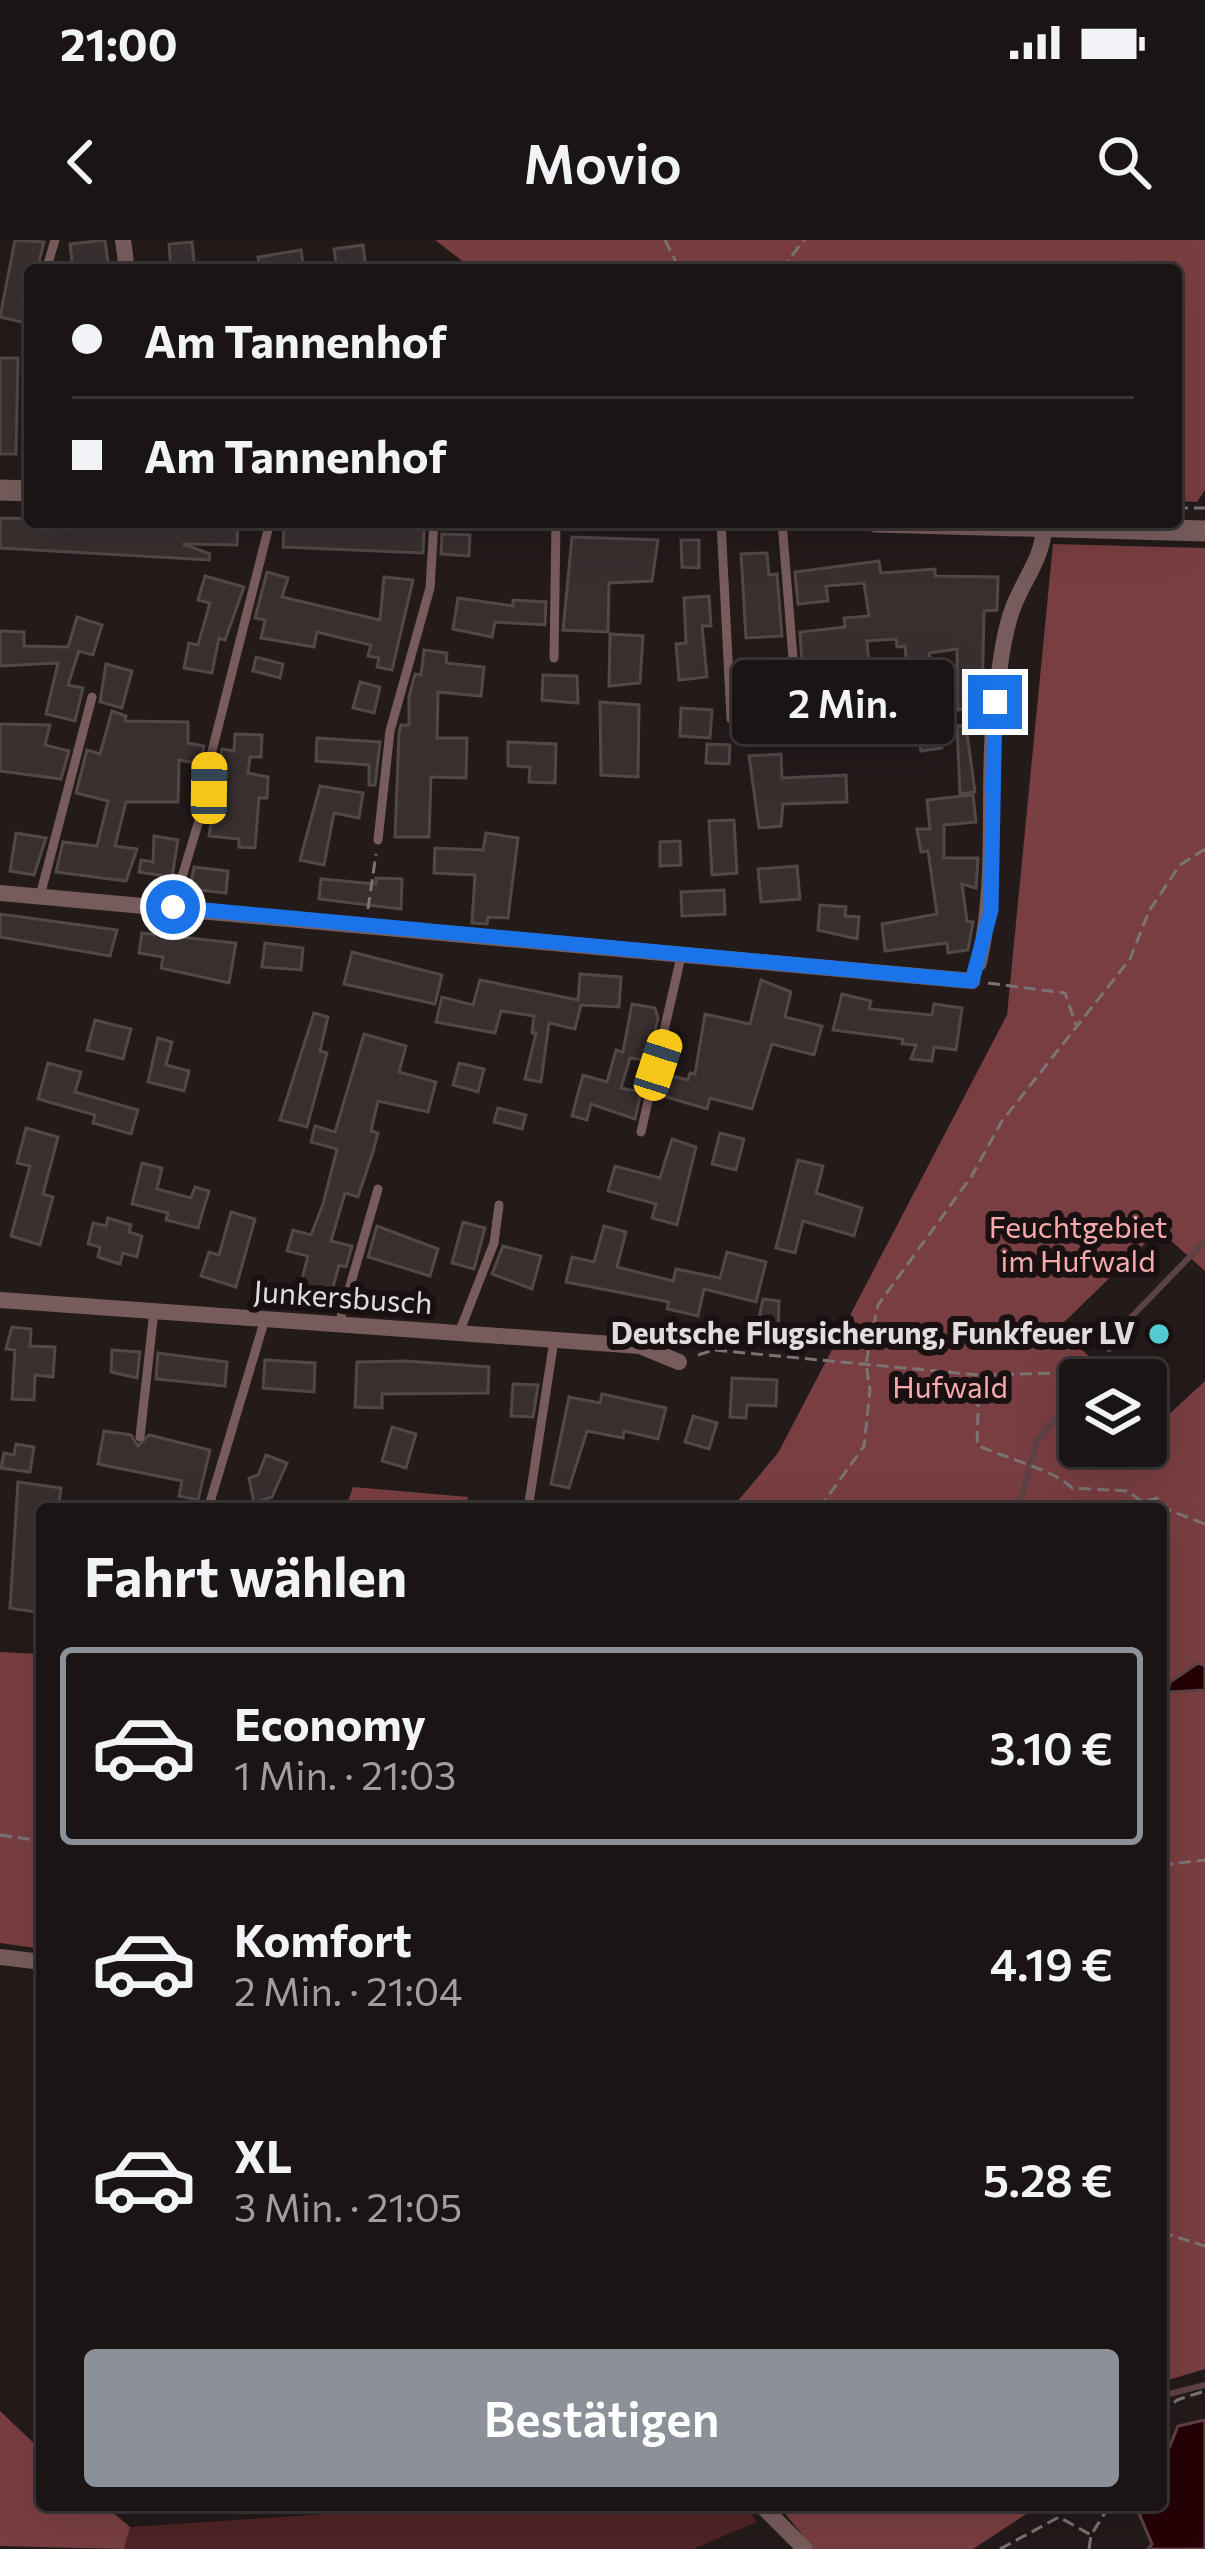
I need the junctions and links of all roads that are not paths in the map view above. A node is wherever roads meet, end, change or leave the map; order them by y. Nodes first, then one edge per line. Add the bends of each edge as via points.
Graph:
1 (268, 528) edge
2 (434, 528) edge
3 (556, 528) edge
4 (721, 528) edge
5 (782, 528) edge
6 (1020, 528) edge
7 (1044, 529) junction
8 (1205, 531) edge
9 (554, 658) dead end
10 (796, 694) dead end
11 (92, 697) dead end
12 (731, 719) dead end
13 (378, 840) road end
14 (0, 892) edge
15 (40, 896) junction
16 (173, 907) junction
17 (682, 952) junction
18 (641, 1132) dead end
19 (378, 1190) dead end
20 (499, 1205) dead end
21 (0, 1300) edge
22 (0, 1310) edge
23 (154, 1311) junction
24 (266, 1319) junction
25 (339, 1324) junction
26 (459, 1333) junction
27 (554, 1340) junction
28 (679, 1361) road end
29 (140, 1437) dead end
30 (210, 1503) edge
31 (530, 1503) edge
32 (0, 1957) edge
33 (36, 1961) edge
34 (766, 2511) edge
35 (805, 2549) edge

1 - 16 lane
2 - 13 lane via 430,588 390,730
3 - 9 lane
4 - 12 lane
5 - 10 lane
6 - 7 street
7 - 8 street
7 - 17 street via 1013,608 995,702 991,910 976,972
11 - 15 lane
14 - 15 street
15 - 16 street
16 - 17 street
17 - 18 lane
19 - 25 lane
20 - 26 lane via 494,1243
21 - 22 lane, Junkersbusch
21 - 23 street, Junkersbusch
23 - 24 street, Junkersbusch
23 - 29 lane
24 - 25 street, Junkersbusch
24 - 30 lane
25 - 26 street, Junkersbusch
26 - 27 street, Junkersbusch
27 - 28 street, Junkersbusch via 640,1346
27 - 31 lane
32 - 33 street
34 - 35 street

